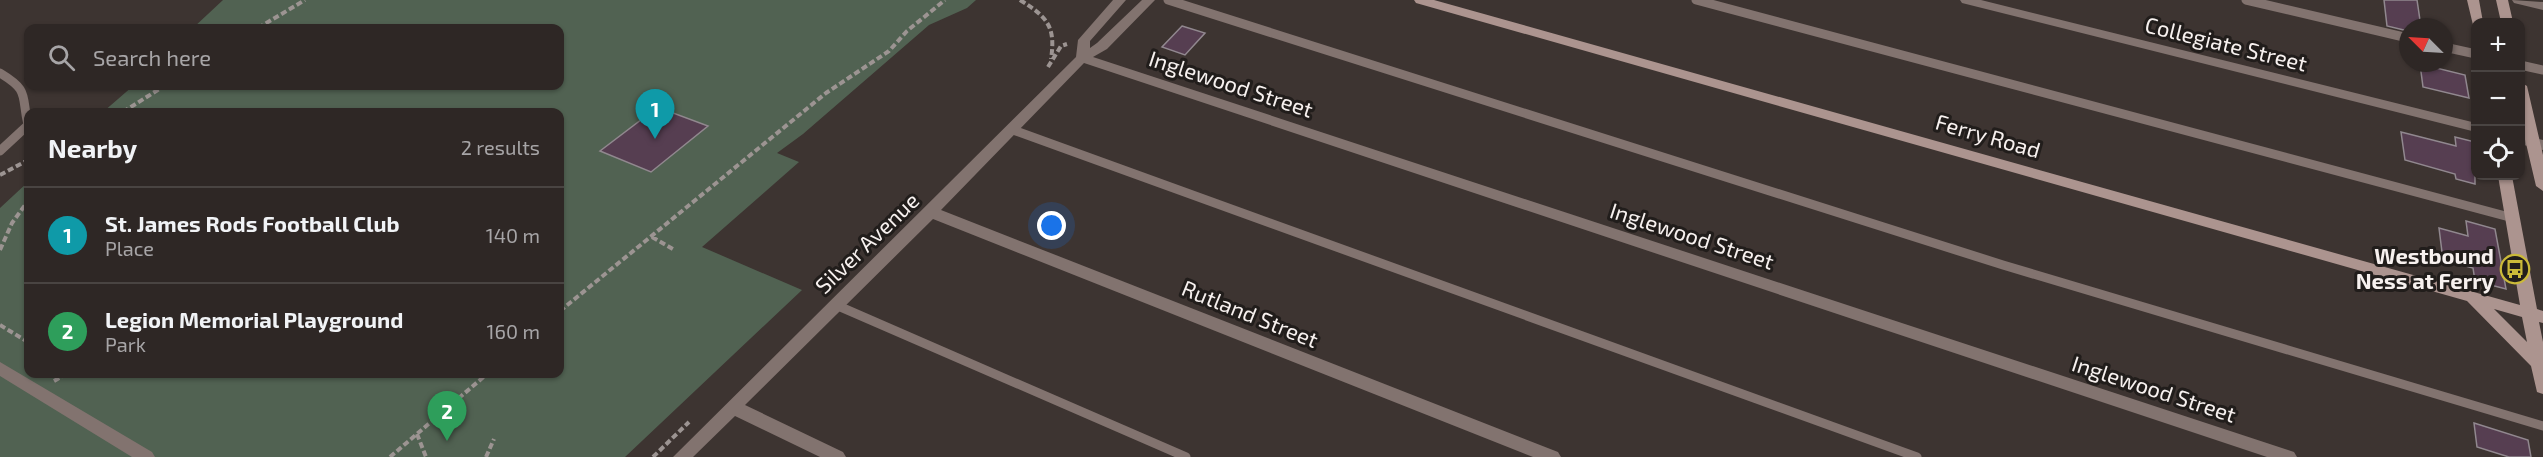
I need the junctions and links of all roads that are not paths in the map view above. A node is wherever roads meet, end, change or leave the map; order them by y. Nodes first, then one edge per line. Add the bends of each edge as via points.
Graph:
1 (1120, 0) edge
2 (1149, 0) edge
3 (1168, 0) edge
4 (1420, 0) edge
5 (1696, 0) edge
6 (1966, 0) edge
7 (2246, 0) edge
8 (2473, 0) edge
9 (2502, 0) edge
10 (2518, 0) edge
11 (2543, 6) edge
12 (2476, 18) edge
13 (2506, 18) edge
14 (2399, 36) edge
15 (2453, 49) edge
16 (2471, 53) edge
17 (1082, 58) junction
18 (2525, 66) edge
19 (2543, 70) edge
20 (0, 73) edge
21 (25, 108) edge
22 (2525, 109) edge
23 (2471, 127) edge
24 (24, 129) edge
25 (1013, 130) junction
26 (2532, 142) edge
27 (0, 151) edge
28 (2506, 180) edge
29 (2543, 186) edge
30 (931, 212) junction
31 (2513, 218) junction
32 (2472, 297) junction
33 (836, 306) junction
34 (2536, 315) edge
35 (2538, 363) junction
36 (0, 368) edge
37 (2543, 387) edge
38 (733, 407) junction
39 (2543, 426) edge
40 (146, 457) edge
41 (682, 457) edge
42 (837, 457) edge
43 (1186, 457) edge
44 (1552, 457) edge
45 (1917, 457) edge
46 (2288, 457) edge

1 - 17 street, Silver Avenue via 1084,40
2 - 17 street, Silver Avenue via 1102,46
3 - 39 lane via 2003,265
4 - 32 main road, Ferry Road
5 - 31 lane
6 - 23 street, Collegiate Street
7 - 14 lane
8 - 12 main road
9 - 13 main road
10 - 11 street
15 - 16 lane
17 - 25 street, Silver Avenue
17 - 46 street, Inglewood Street
18 - 19 lane
20 - 21 lane via 24,92
22 - 26 main road
24 - 27 lane
25 - 30 street, Silver Avenue
25 - 45 lane
26 - 29 main road
28 - 31 main road
30 - 33 street, Silver Avenue
30 - 44 street, Rutland Street
31 - 34 main road
32 - 34 main road, Ferry Road
32 - 35 main road
33 - 38 street, Silver Avenue
33 - 43 lane
34 - 35 main road
35 - 37 main road
36 - 40 street
38 - 41 street, Silver Avenue
38 - 42 street

